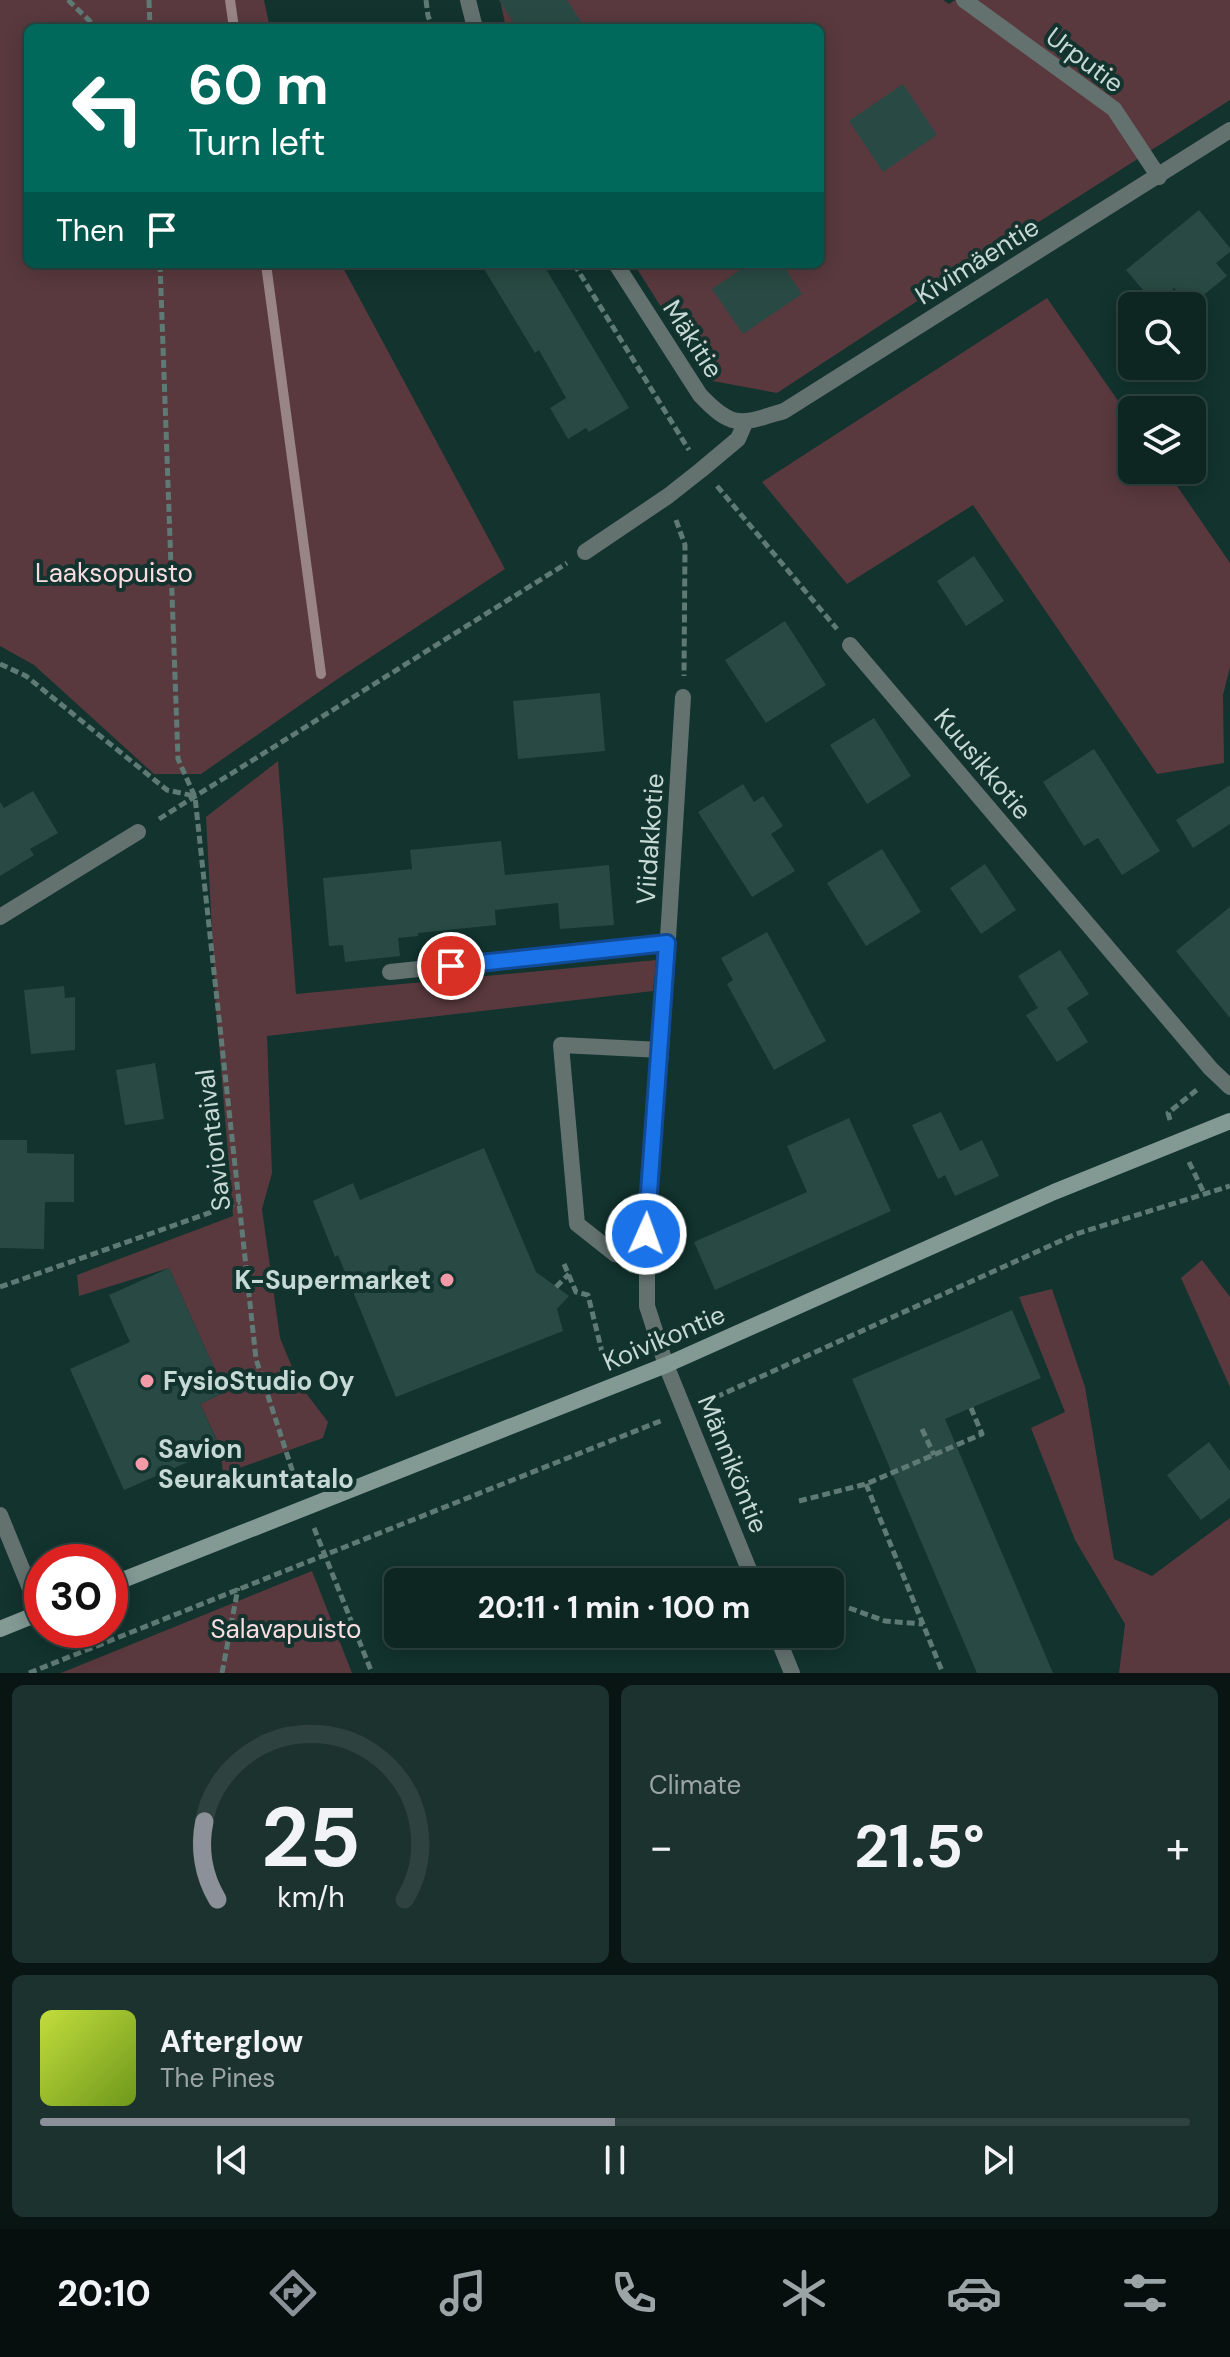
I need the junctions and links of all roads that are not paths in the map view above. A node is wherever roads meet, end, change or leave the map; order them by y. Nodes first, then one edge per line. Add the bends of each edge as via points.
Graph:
1 (468, 0) edge
2 (964, 0) edge
3 (474, 24) edge
4 (1230, 130) edge
5 (1159, 177) junction
6 (619, 268) edge
7 (745, 423) junction
8 (585, 552) road end
9 (850, 645) road end
10 (683, 697) road end
11 (138, 832) road end
12 (0, 917) edge
13 (667, 943) junction
14 (390, 972) dead end
15 (661, 1050) junction
16 (1230, 1087) edge
17 (1230, 1121) edge
18 (646, 1262) junction
19 (666, 1365) junction
20 (0, 1515) edge
21 (748, 1568) edge
22 (24, 1572) edge
23 (128, 1578) edge
24 (24, 1620) edge
25 (0, 1629) edge
26 (782, 1648) edge
27 (792, 1673) edge

1 - 3 street
2 - 5 street, Urputie via 1114,109
4 - 5 street, Kivimäentie
5 - 7 street, Kivimäentie via 784,411
6 - 7 street, Mäkitie via 700,395 718,413
7 - 8 street via 738,439 701,470
9 - 16 street, Kuusikkotie
10 - 13 street, Viidakkotie
11 - 12 street
13 - 14 street
13 - 15 street, Viidakkotie
15 - 18 street, Viidakkotie
15 - 18 street via 561,1045 577,1224 615,1254
17 - 19 main road, Koivikontie via 1054,1192
18 - 19 street, Viidakkotie via 647,1306
19 - 21 street, Männiköntie
19 - 23 main road, Koivikontie
20 - 22 street
24 - 25 main road
26 - 27 street

